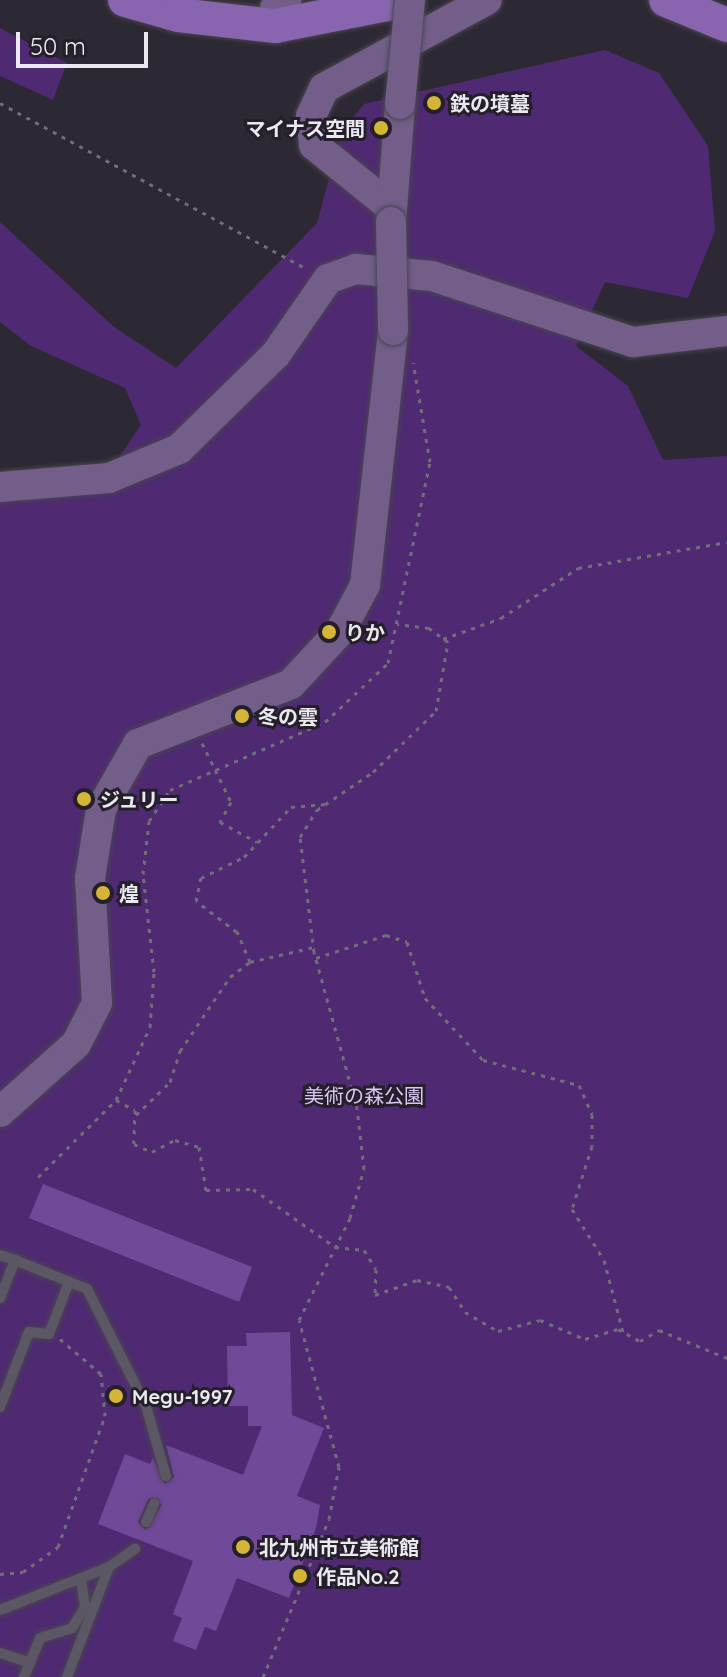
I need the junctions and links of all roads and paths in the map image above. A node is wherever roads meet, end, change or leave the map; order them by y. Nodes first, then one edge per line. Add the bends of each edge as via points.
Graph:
1 (125, 0) edge
2 (182, 0) edge
3 (357, 0) edge
4 (409, 0) edge
5 (487, 0) edge
6 (666, 0) edge
7 (707, 0) edge
8 (280, 4) edge
9 (727, 8) edge
10 (727, 25) edge
11 (0, 103) edge
12 (391, 215) junction
13 (328, 279) junction
14 (727, 331) edge
15 (393, 340) junction
16 (0, 487) edge
17 (727, 542) edge
18 (397, 624) junction
19 (443, 639) junction
20 (191, 723) junction
21 (216, 767) junction
22 (326, 804) junction
23 (257, 842) junction
24 (314, 947) junction
25 (316, 958) junction
26 (250, 962) junction
27 (116, 1100) junction
28 (0, 1112) edge
29 (136, 1115) junction
30 (38, 1177) dead end
31 (335, 1247) junction
32 (0, 1255) edge
33 (15, 1260) junction
34 (69, 1282) junction
35 (0, 1298) edge
36 (623, 1332) junction
37 (49, 1334) junction
38 (727, 1358) edge
39 (0, 1407) edge
40 (166, 1476) dead end
41 (154, 1504) dead end
42 (146, 1522) dead end
43 (135, 1549) dead end
44 (109, 1567) junction
45 (0, 1574) edge
46 (81, 1578) junction
47 (0, 1610) edge
48 (0, 1653) edge
49 (30, 1663) junction
50 (24, 1677) edge
51 (67, 1677) edge
52 (263, 1677) edge

1 - 4 main road via 178,15 275,26
2 - 8 main road
3 - 8 main road
4 - 12 street, bridge
5 - 12 street via 324,88 311,116 314,145
6 - 10 main road
7 - 9 main road
11 - 13 path
12 - 15 street, bridge
13 - 14 street via 392,267 633,342
13 - 16 street via 276,354 179,449 109,478
15 - 18 path via 413,360 422,386 430,462
15 - 20 street via 367,571 353,607 291,684
17 - 19 path via 578,568 501,618
18 - 19 path via 429,628
18 - 21 path via 388,663 360,696 325,722
19 - 22 path via 446,684 436,711 373,772
20 - 21 path
20 - 28 street via 138,744 101,809 90,878 97,1003 76,1044
21 - 23 path via 231,802 220,822
21 - 27 path via 170,790 149,821 143,874 154,972 150,1027
22 - 23 path via 291,807
22 - 24 path via 300,837
23 - 26 path via 244,857 201,878 196,901 237,932
24 - 25 path
24 - 26 path
25 - 31 path via 357,1108 364,1169
25 - 36 path via 386,935 407,942 425,998 483,1060 579,1085 592,1114 592,1146 572,1209 604,1260
26 - 29 path via 230,977 186,1042 170,1082
27 - 29 path
27 - 30 path
29 - 31 path via 134,1144 152,1152 190,1140 199,1147 206,1190 253,1189
31 - 36 path via 364,1250 376,1269 375,1295 417,1280 449,1287 465,1312 498,1331 516,1320 540,1320 585,1339
31 - 52 path via 299,1320 339,1467 329,1519
32 - 33 lane
33 - 34 lane
33 - 35 lane
34 - 37 lane
34 - 40 lane via 87,1289 114,1332
36 - 38 path via 640,1341 659,1330 678,1334 691,1349
37 - 39 lane via 29,1332
37 - 45 path via 75,1347 101,1374 105,1416 58,1547 23,1572
41 - 42 lane
43 - 44 lane
44 - 46 lane
44 - 51 lane
46 - 47 lane
46 - 49 lane via 85,1607 72,1628 40,1638
48 - 49 lane
49 - 50 lane

